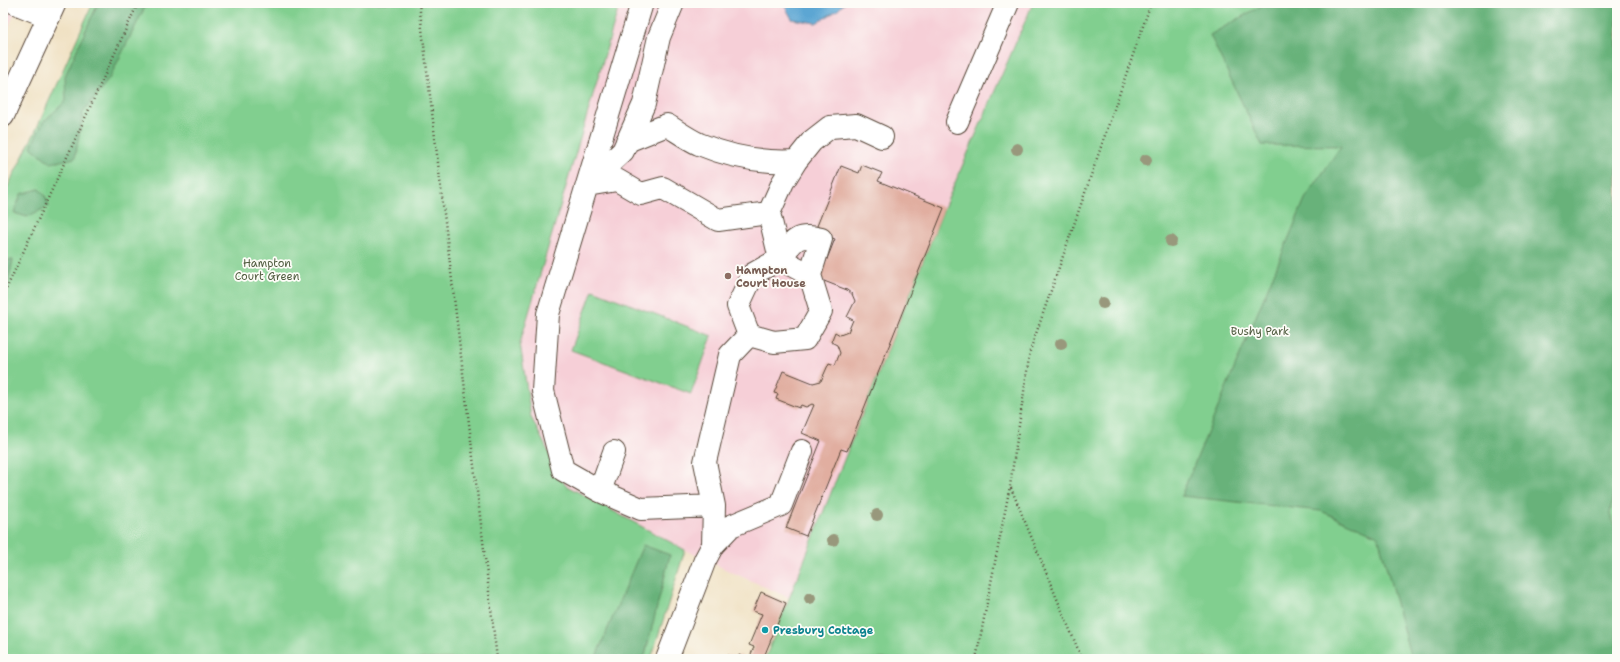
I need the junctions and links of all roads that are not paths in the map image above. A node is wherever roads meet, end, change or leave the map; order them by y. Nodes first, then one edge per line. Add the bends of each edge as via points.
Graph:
1 (15, 3) edge
2 (642, 3) edge
3 (673, 3) edge
4 (1008, 3) edge
5 (52, 10) edge
6 (3, 116) edge
7 (957, 122) dead end
8 (882, 137) dead end
9 (627, 141) junction
10 (796, 161) junction
11 (587, 185) junction
12 (769, 213) junction
13 (780, 259) junction
14 (810, 276) junction
15 (749, 335) junction
16 (802, 451) dead end
17 (614, 452) dead end
18 (600, 491) junction
19 (714, 506) junction
20 (709, 552) junction
21 (668, 659) edge

1 - 5 main road
2 - 11 main road
3 - 9 main road via 659,38 644,104
4 - 7 main road
5 - 6 main road
8 - 10 main road via 856,125 830,127 812,141
9 - 10 main road via 667,125 698,143 736,157 779,162
9 - 11 main road via 623,151
10 - 12 main road
11 - 12 main road via 618,180 641,194 663,188 718,220
11 - 18 main road via 548,314 543,391 563,470
12 - 13 main road
13 - 14 main road
13 - 14 main road via 793,241 807,236 821,240
13 - 15 main road via 753,274 738,306
14 - 15 main road via 821,311 805,339 774,342
15 - 19 main road via 730,356 707,455
16 - 20 main road via 782,505 731,526
17 - 18 main road
18 - 19 main road via 641,510
19 - 20 main road
20 - 21 main road

